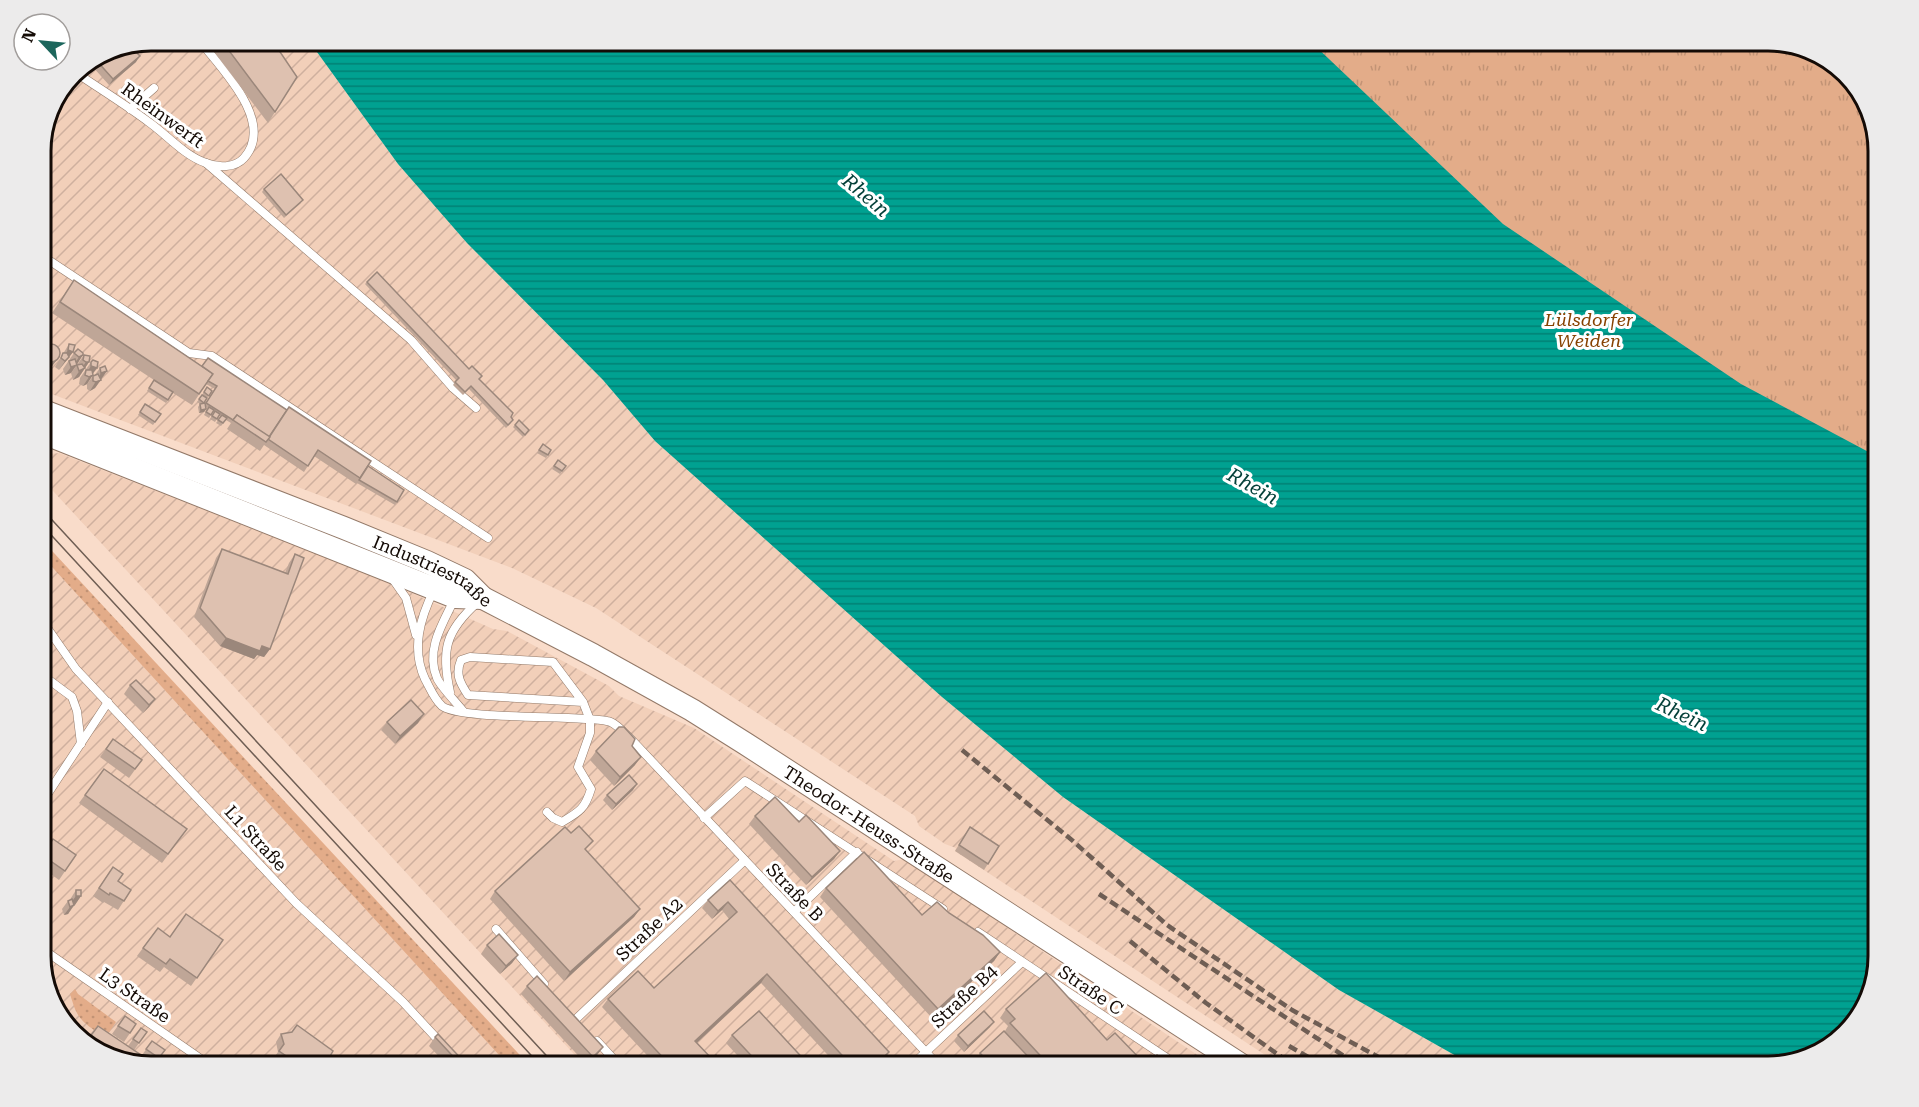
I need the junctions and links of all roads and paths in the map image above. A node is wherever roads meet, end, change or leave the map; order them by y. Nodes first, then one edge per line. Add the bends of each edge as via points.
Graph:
1 (208, 51) edge
2 (83, 78) edge
3 (154, 88) dead end
4 (130, 109) junction
5 (206, 163) junction
6 (51, 262) edge
7 (476, 408) dead end
8 (51, 414) edge
9 (51, 436) edge
10 (488, 538) dead end
11 (386, 569) junction
12 (449, 584) junction
13 (483, 598) junction
14 (51, 633) edge
15 (418, 640) junction
16 (51, 681) edge
17 (450, 694) junction
18 (108, 702) junction
19 (583, 702) junction
20 (464, 711) junction
21 (590, 720) junction
22 (81, 744) junction
23 (51, 789) edge
24 (547, 812) dead end
25 (704, 818) junction
26 (857, 852) junction
27 (744, 861) junction
28 (794, 912) junction
29 (954, 917) edge
30 (496, 930) dead end
31 (974, 930) edge
32 (51, 955) edge
33 (1022, 962) junction
34 (554, 994) edge
35 (568, 1011) edge
36 (576, 1019) junction
37 (583, 1027) edge
38 (591, 1035) edge
39 (447, 1050) edge
40 (926, 1052) junction
41 (198, 1056) edge
42 (611, 1056) edge
43 (922, 1056) edge
44 (930, 1056) edge
45 (1164, 1056) edge
46 (1228, 1056) edge

1 - 5 lane, Rheinwerft via 249,108 255,139 243,159 228,167
2 - 4 lane, Rheinwerft
3 - 4 lane
4 - 5 lane, Rheinwerft
5 - 7 lane via 411,340
6 - 10 lane via 189,353 212,356
8 - 12 main road, Industriestraße via 344,528
9 - 11 main road, Industriestraße
11 - 12 main road, Industriestraße
11 - 15 lane via 406,598
12 - 13 main road, Industriestraße
12 - 15 lane via 419,625
12 - 17 lane via 435,640 434,662 437,680
13 - 17 lane via 456,625 447,643 444,666
13 - 46 main road, Theodor-Heuss-Straße via 692,710
14 - 18 lane, L1 Straße via 76,669
15 - 20 lane, Straße B via 421,670 433,696 444,708
16 - 22 lane via 72,697
17 - 20 lane
18 - 22 lane
18 - 39 lane, L1 Straße via 296,903 403,1002
19 - 19 lane via 468,695 459,681 458,668 461,660 470,657 553,662
19 - 21 lane
20 - 21 lane, Straße B
21 - 24 lane via 590,733 578,767 591,789 586,804 562,822
21 - 25 lane, Straße B via 610,721 629,737
22 - 23 lane
25 - 26 lane via 746,781
25 - 27 lane, Straße B
26 - 28 lane
26 - 29 lane
27 - 28 lane, Straße B
27 - 36 lane, Straße A2
28 - 40 lane, Straße B
30 - 34 lane
31 - 33 lane, Straße C
32 - 41 lane, L3 Straße
33 - 40 lane, Straße B4
33 - 45 lane, Straße C
35 - 36 lane
36 - 37 lane
38 - 42 lane
40 - 43 lane, Straße B4
40 - 44 lane, Straße B

